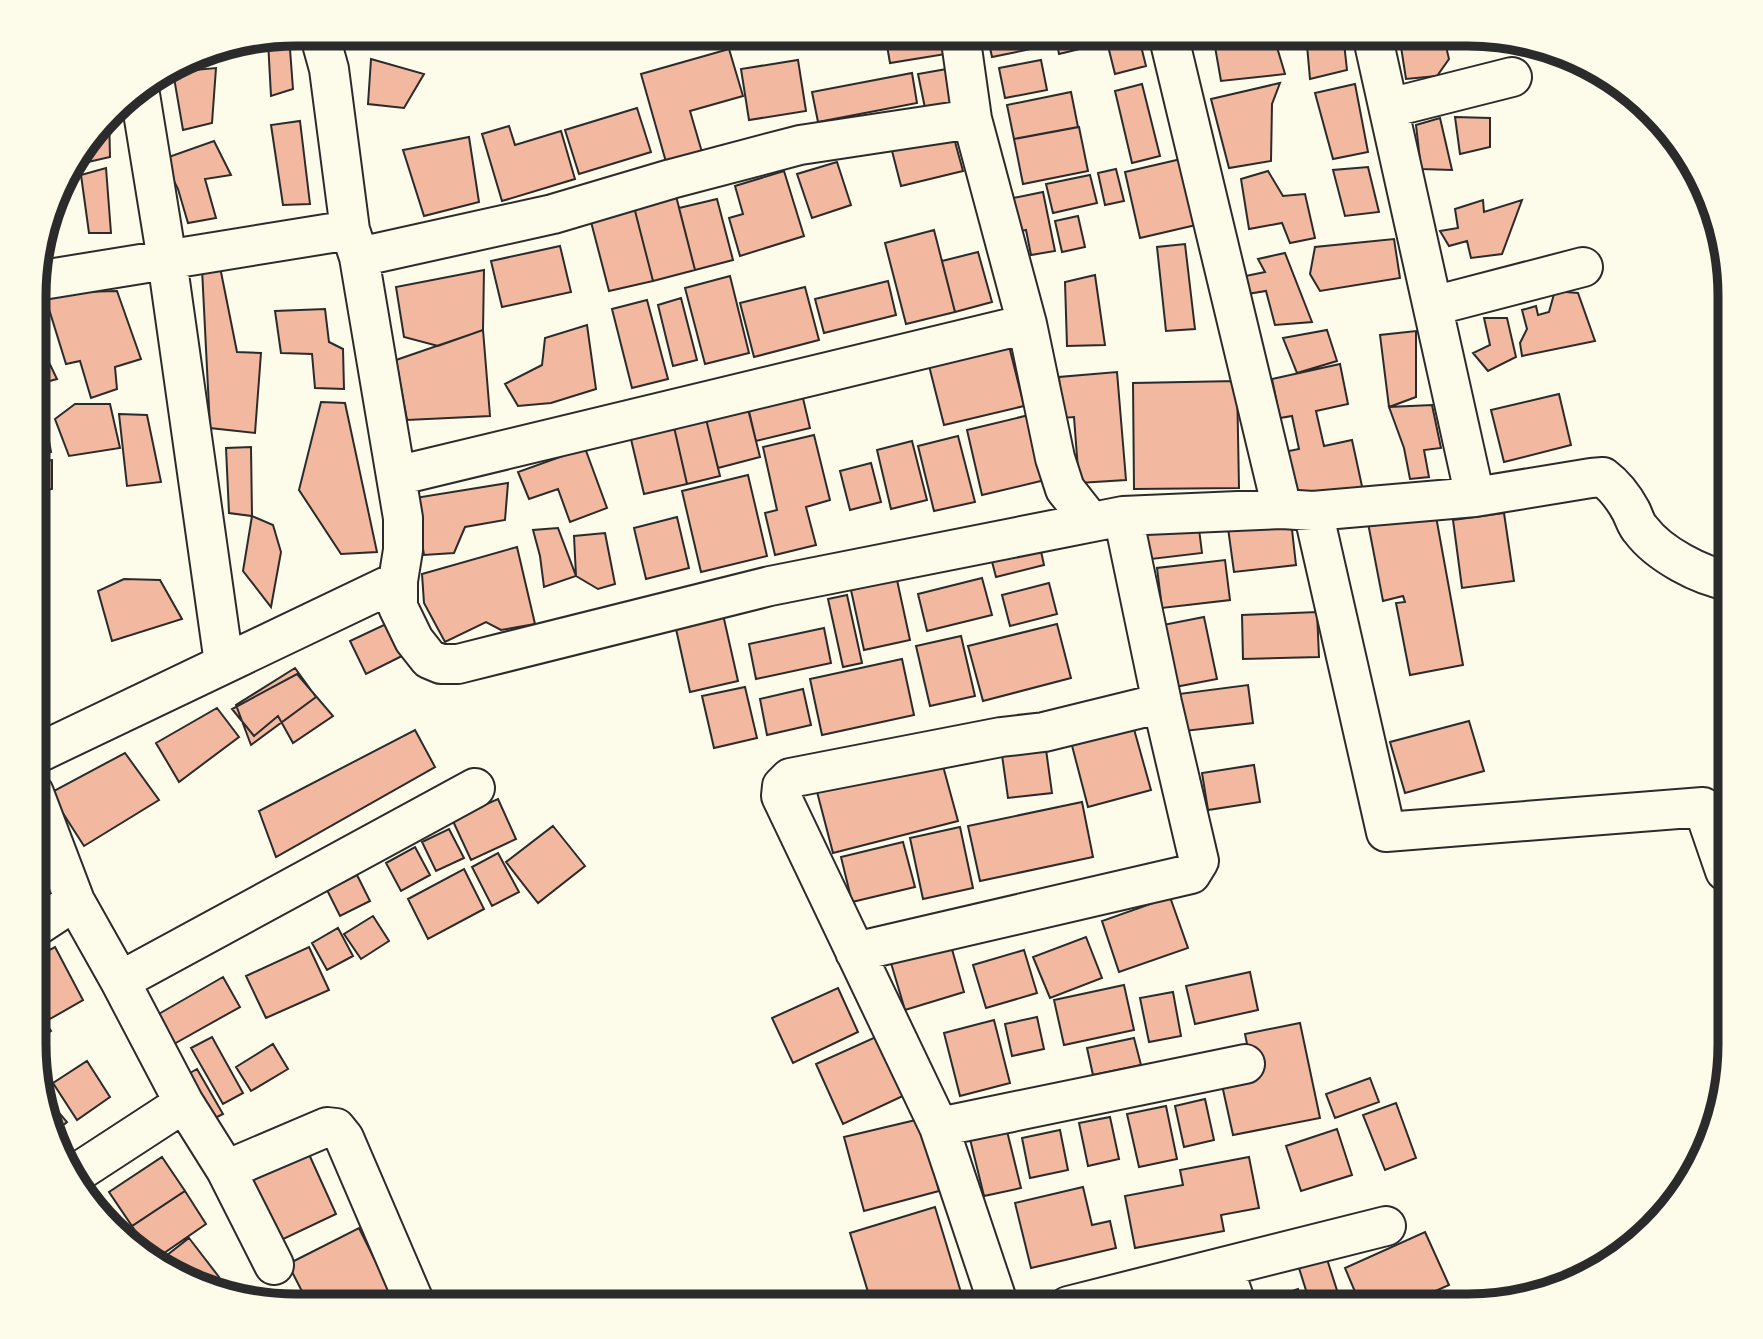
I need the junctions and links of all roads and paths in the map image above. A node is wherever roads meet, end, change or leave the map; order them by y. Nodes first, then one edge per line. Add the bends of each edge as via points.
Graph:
1 (322, 46) edge
2 (962, 46) edge
3 (1171, 46) edge
4 (1375, 46) edge
5 (1512, 77) dead end
6 (141, 99) edge
7 (1389, 108) junction
8 (972, 119) junction
9 (355, 244) junction
10 (167, 261) junction
11 (1583, 267) dead end
12 (46, 279) edge
13 (1433, 306) junction
14 (1027, 324) junction
15 (396, 475) junction
16 (1475, 497) junction
17 (1297, 510) junction
18 (1107, 519) junction
19 (1717, 579) edge
20 (398, 582) junction
21 (224, 663) junction
22 (1162, 703) junction
23 (46, 749) edge
24 (475, 788) dead end
25 (46, 825) edge
26 (1717, 847) edge
27 (75, 901) junction
28 (46, 920) edge
29 (855, 952) junction
30 (120, 981) junction
31 (1245, 1064) dead end
32 (184, 1102) junction
33 (939, 1127) junction
34 (226, 1170) junction
35 (80, 1171) edge
36 (1386, 1226) dead end
37 (274, 1265) dead end
38 (1223, 1267) junction
39 (411, 1294) edge
40 (995, 1294) edge
41 (1116, 1294) edge
42 (1233, 1294) edge

1 - 9 street
2 - 8 street
3 - 17 street
4 - 7 street
5 - 7 street
6 - 10 street
7 - 13 street
8 - 9 street via 800,145 553,214
8 - 14 street
9 - 10 street
9 - 15 street
10 - 12 street
10 - 21 street
11 - 13 street
13 - 16 street
14 - 15 street
14 - 18 street via 1065,489
15 - 20 street via 403,518
16 - 17 street
16 - 19 street via 1603,477 1630,508 1640,530 1667,556
17 - 18 street
17 - 26 street via 1386,832 1703,807
18 - 20 street via 770,586 458,664 429,659 414,640 398,607
18 - 22 street
20 - 21 street
21 - 23 street
22 - 29 street via 1199,861 1191,874
22 - 29 street via 1044,732 790,778 782,786 781,796
24 - 30 street
25 - 27 street
27 - 28 street
27 - 30 street
29 - 33 street
30 - 32 street
31 - 33 street
32 - 34 street
32 - 35 street
33 - 40 street
34 - 37 street
34 - 39 street via 327,1127 336,1128
36 - 38 street
38 - 41 street
38 - 42 street

